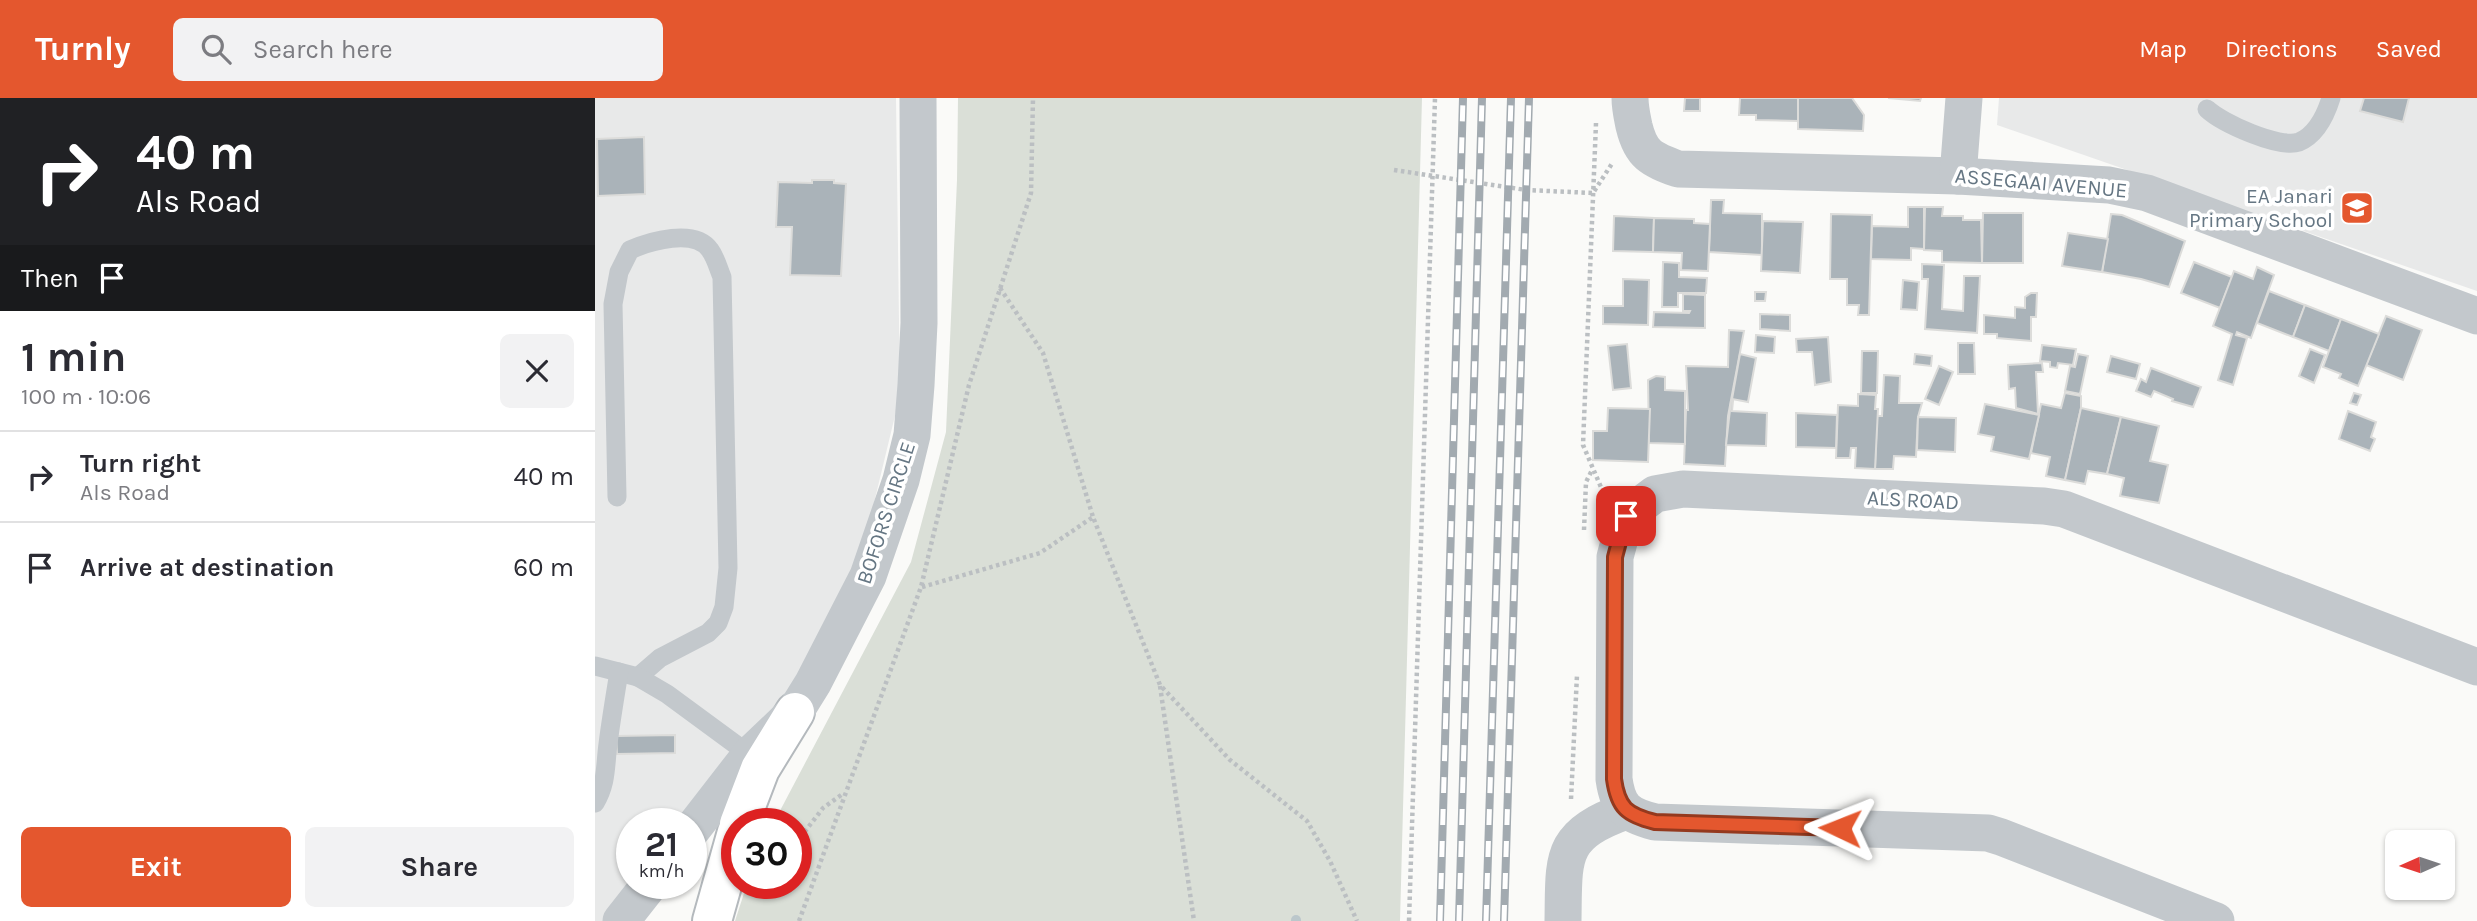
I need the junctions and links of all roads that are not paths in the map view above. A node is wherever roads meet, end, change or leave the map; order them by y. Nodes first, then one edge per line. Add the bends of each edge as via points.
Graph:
1 (918, 98) edge
2 (1630, 98) edge
3 (1964, 98) edge
4 (2331, 98) edge
5 (2207, 109) dead end
6 (1958, 176) junction
7 (2477, 316) edge
8 (617, 497) dead end
9 (595, 666) edge
10 (2477, 667) edge
11 (619, 672) junction
12 (638, 677) junction
13 (795, 712) junction
14 (750, 755) junction
15 (595, 803) edge
16 (745, 808) edge
17 (707, 810) edge
18 (1626, 811) junction
19 (721, 889) edge
20 (638, 899) edge
21 (621, 921) edge
22 (712, 921) edge
23 (1563, 921) edge
24 (2216, 921) edge

1 - 13 street, BOFORS CIRCLE via 919,323 912,435 868,576
2 - 6 street, ASSEGAAI AVENUE via 1639,146 1654,160 1678,169
3 - 6 street
4 - 5 lane via 2313,131 2299,142 2283,142 2237,128
6 - 7 street, ASSEGAAI AVENUE via 2109,185 2147,192
8 - 12 lane via 613,304 619,272 630,250 652,240 689,238 709,248 722,277 725,607 708,632 660,658
9 - 11 lane
10 - 18 street, ALS ROAD via 2064,509 1683,489 1655,494 1626,516 1615,557 1614,779 1617,797
11 - 12 lane
11 - 15 lane via 606,774
12 - 14 lane
13 - 14 street, BOFORS CIRCLE
13 - 16 highway via 760,769
14 - 17 street, BOFORS CIRCLE
18 - 23 street via 1598,821 1578,836 1566,854
18 - 24 street via 1655,822 1988,833
19 - 22 highway
20 - 21 street

